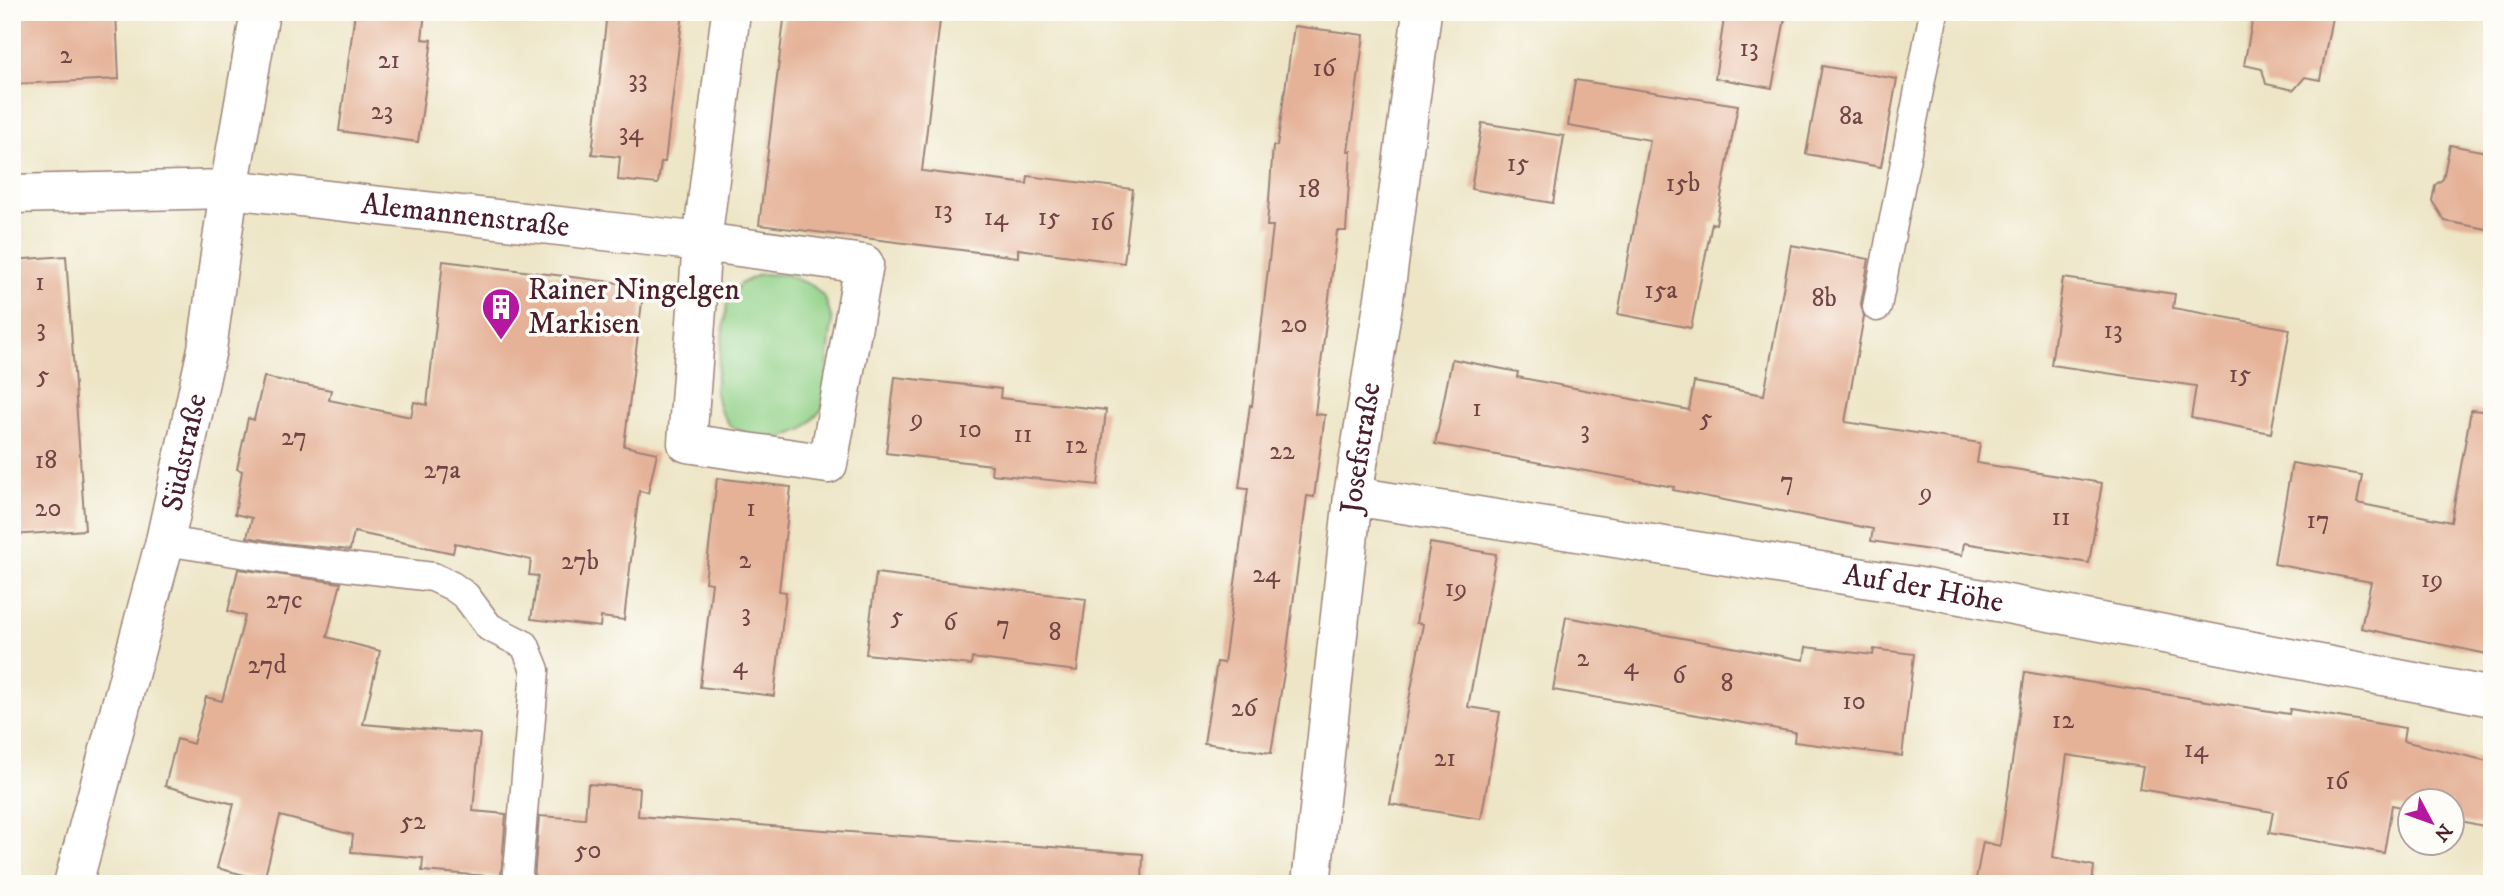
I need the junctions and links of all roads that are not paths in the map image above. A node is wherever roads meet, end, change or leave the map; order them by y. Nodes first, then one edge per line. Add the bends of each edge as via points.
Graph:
1 (260, 12) edge
2 (731, 12) edge
3 (1422, 12) edge
4 (1934, 12) edge
5 (229, 189) junction
6 (12, 194) edge
7 (702, 242) junction
8 (1877, 307) dead end
9 (1353, 496) junction
10 (165, 541) junction
11 (2492, 697) edge
12 (73, 884) edge
13 (517, 884) edge
14 (1311, 884) edge

1 - 5 street, Südstraße
2 - 7 street, Alemannenstraße
3 - 9 street, Josefstraße
4 - 8 lane
5 - 6 street, Alemannenstraße
5 - 7 street, Alemannenstraße
5 - 10 street, Südstraße via 207,349
7 - 7 street, Alemannenstraße via 864,264 828,464 687,443
9 - 11 street, Auf der Höhe via 1914,586
9 - 14 street, Josefstraße
10 - 12 street, Südstraße
10 - 13 lane via 433,577 466,596 489,627 524,645 535,670

